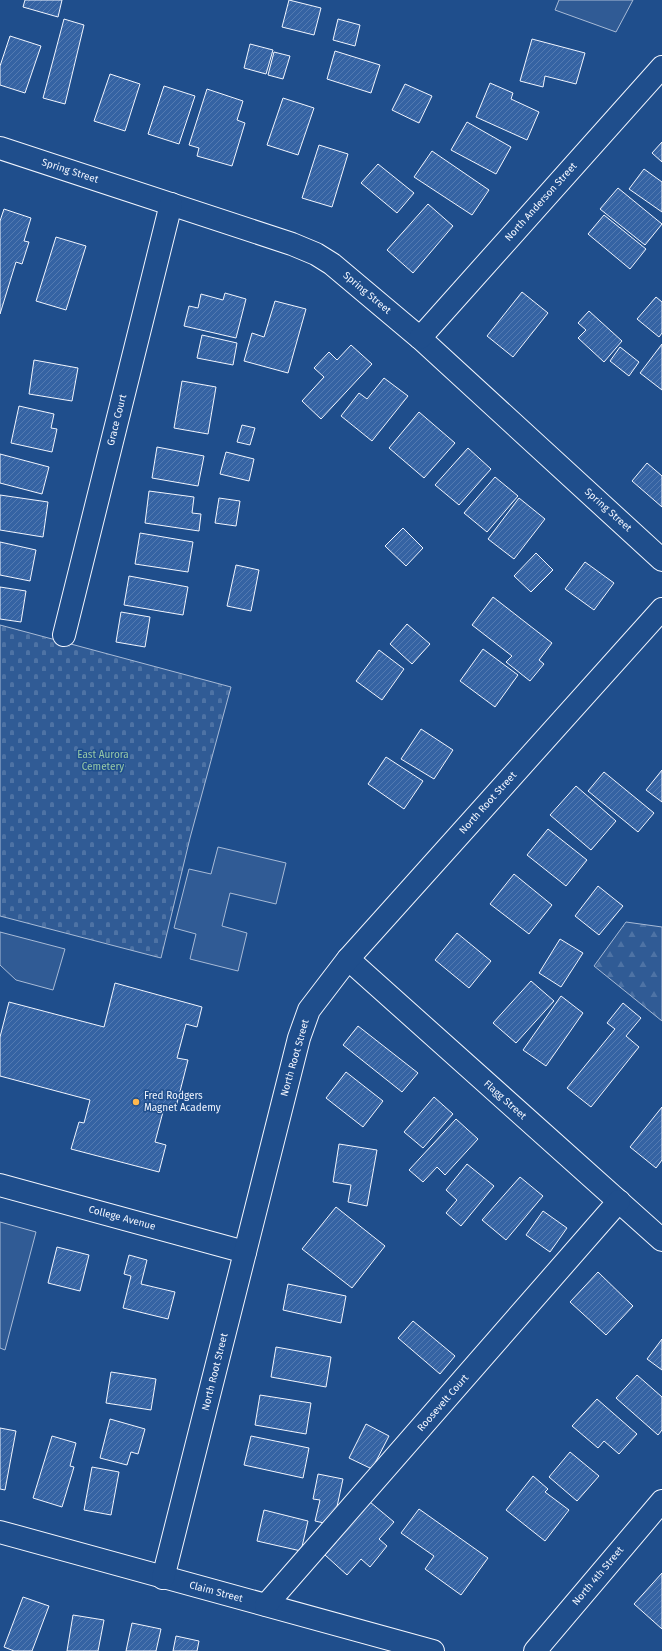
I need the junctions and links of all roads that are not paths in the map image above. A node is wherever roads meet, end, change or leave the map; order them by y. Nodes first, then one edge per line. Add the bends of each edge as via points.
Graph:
1 (662, 67) edge
2 (0, 148) edge
3 (171, 204) junction
4 (420, 338) junction
5 (662, 560) edge
6 (662, 609) edge
7 (64, 635) dead end
8 (348, 959) junction
9 (0, 1185) edge
10 (619, 1201) junction
11 (662, 1240) edge
12 (245, 1252) junction
13 (662, 1501) edge
14 (0, 1532) edge
15 (163, 1578) junction
16 (266, 1605) junction
17 (433, 1651) edge
18 (535, 1651) edge

1 - 4 street, North Anderson Street
2 - 3 street, Spring Street
3 - 4 street, Spring Street via 316,254 332,264
3 - 7 street, Grace Court
4 - 5 street, Spring Street
6 - 8 street, North Root Street
8 - 10 street, Flagg Street
8 - 12 street, North Root Street via 309,1010 299,1038
9 - 12 street, College Avenue
10 - 11 street, Flagg Street
10 - 16 street, Roosevelt Court
12 - 15 street, North Root Street
13 - 18 street, North 4th Street
14 - 15 street, Claim Street
15 - 16 street, Claim Street
16 - 17 street, Claim Street

